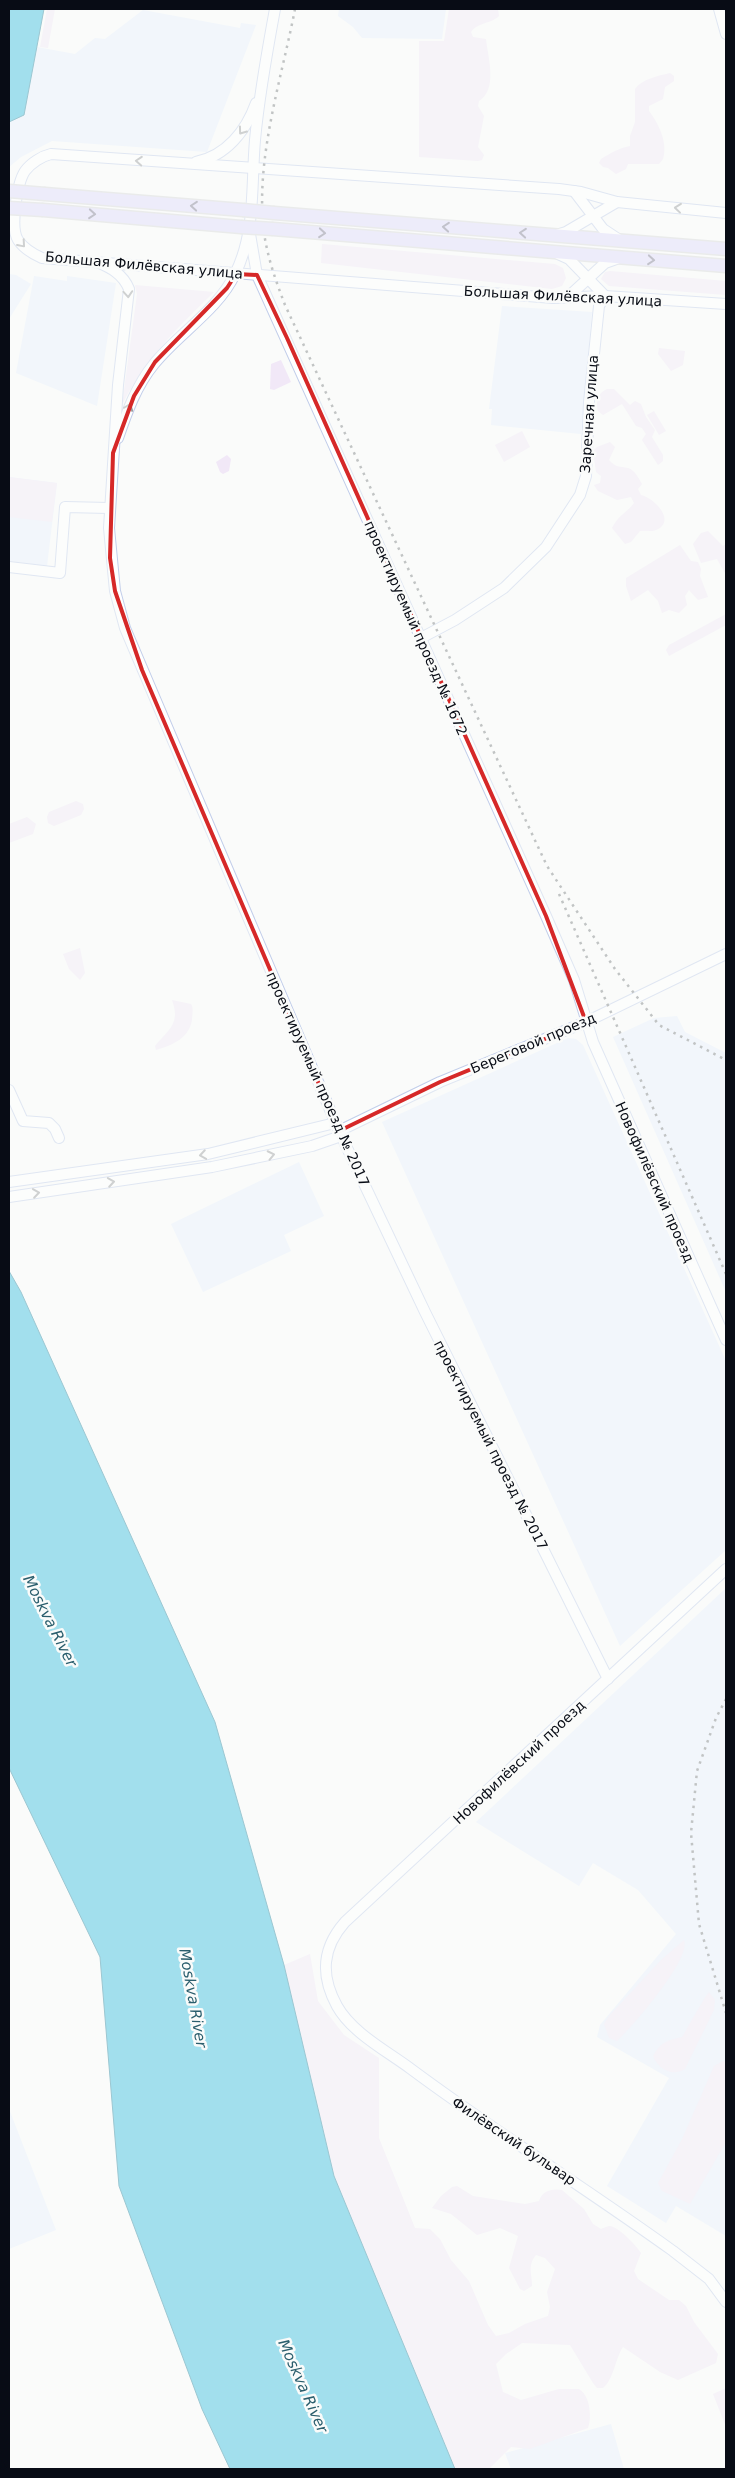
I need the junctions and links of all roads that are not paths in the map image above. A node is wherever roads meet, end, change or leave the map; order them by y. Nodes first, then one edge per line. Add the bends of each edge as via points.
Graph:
1 (275, 9) edge
2 (720, 9) edge
3 (726, 34) edge
4 (262, 87) junction
5 (188, 164) junction
6 (255, 169) junction
7 (559, 189) junction
8 (9, 191) edge
9 (574, 191) junction
10 (617, 202) junction
11 (9, 208) edge
12 (726, 213) edge
13 (593, 216) junction
14 (570, 229) junction
15 (245, 230) junction
16 (552, 235) junction
17 (624, 241) junction
18 (726, 249) edge
19 (550, 252) junction
20 (622, 258) junction
21 (97, 262) junction
22 (572, 262) junction
23 (726, 266) edge
24 (236, 274) junction
25 (257, 275) junction
26 (590, 279) junction
27 (605, 296) junction
28 (562, 298) junction
29 (726, 304) edge
30 (113, 454) junction
31 (109, 508) junction
32 (9, 567) edge
33 (421, 638) junction
34 (726, 954) edge
35 (586, 1022) junction
36 (9, 1090) edge
37 (338, 1130) junction
38 (60, 1138) dead end
39 (9, 1182) edge
40 (9, 1197) edge
41 (726, 1340) edge
42 (726, 1569) edge
43 (608, 1679) junction
44 (325, 1963) joint
45 (726, 2302) edge

1 - 4 street
2 - 3 street
4 -> 5 street via 252,114 234,142 213,156
4 - 6 street
5 - 6 street, Большая Филёвская улица
5 -> 21 street, Большая Филёвская улица via 51,154 42,156 25,171 19,186 14,223 17,239 29,252 42,258
6 - 7 street, Большая Филёвская улица
6 - 15 street
7 - 9 street, Большая Филёвская улица
7 - 14 street via 572,195 578,204 578,217
16 -> 8 main road, bridge
9 - 10 street, Большая Филёвская улица
9 - 13 street
12 -> 10 street, Большая Филёвская улица
10 - 13 street
11 -> 15 main road, bridge
13 - 14 street
13 - 17 street via 607,233
14 - 16 street
15 -> 19 main road, bridge via 273,229
15 - 24 street, проектируемый проезд № 2017
15 - 25 street, проектируемый проезд № 1672
16 - 17 main road
17 - 18 main road
19 - 20 main road
19 - 22 street
20 -> 23 main road
20 - 26 street via 605,263
21 - 24 street, Большая Филёвская улица
21 -> 30 street, проектируемый проезд № 2017 via 125,279 129,289
22 - 26 street
22 - 28 street via 576,283
24 - 25 street, Большая Филёвская улица
30 -> 24 street, проектируемый проезд № 2017 via 142,380 155,362 228,288
25 - 28 street, Большая Филёвская улица
25 - 33 street, проектируемый проезд № 1672
26 - 27 street
26 - 28 street via 576,293
27 - 28 street, Большая Филёвская улица
27 - 29 street, Большая Филёвская улица
27 - 33 street, Заречная улица via 599,306 589,402 586,476 580,495 546,547 504,588
30 - 31 street, проектируемый проезд № 2017
31 - 32 street via 65,507 60,573
31 - 37 street, проектируемый проезд № 2017 via 110,558 125,628
33 - 35 street, проектируемый проезд № 1672 via 574,980
34 - 35 street, Береговой проезд
35 - 37 street, Береговой проезд via 440,1082
35 - 41 street, Новофилёвский проезд
36 - 38 street via 21,1119 28,1123 48,1123
37 -> 39 street via 208,1154
40 -> 37 street via 212,1167 312,1146
37 - 43 street, проектируемый проезд № 2017
42 - 43 street, Новофилёвский проезд
43 - 44 street, Новофилёвский проезд via 345,1922 329,1942
44 - 45 street, Филёвский бульвар via 337,2006 358,2030 449,2097 673,2251 709,2280

